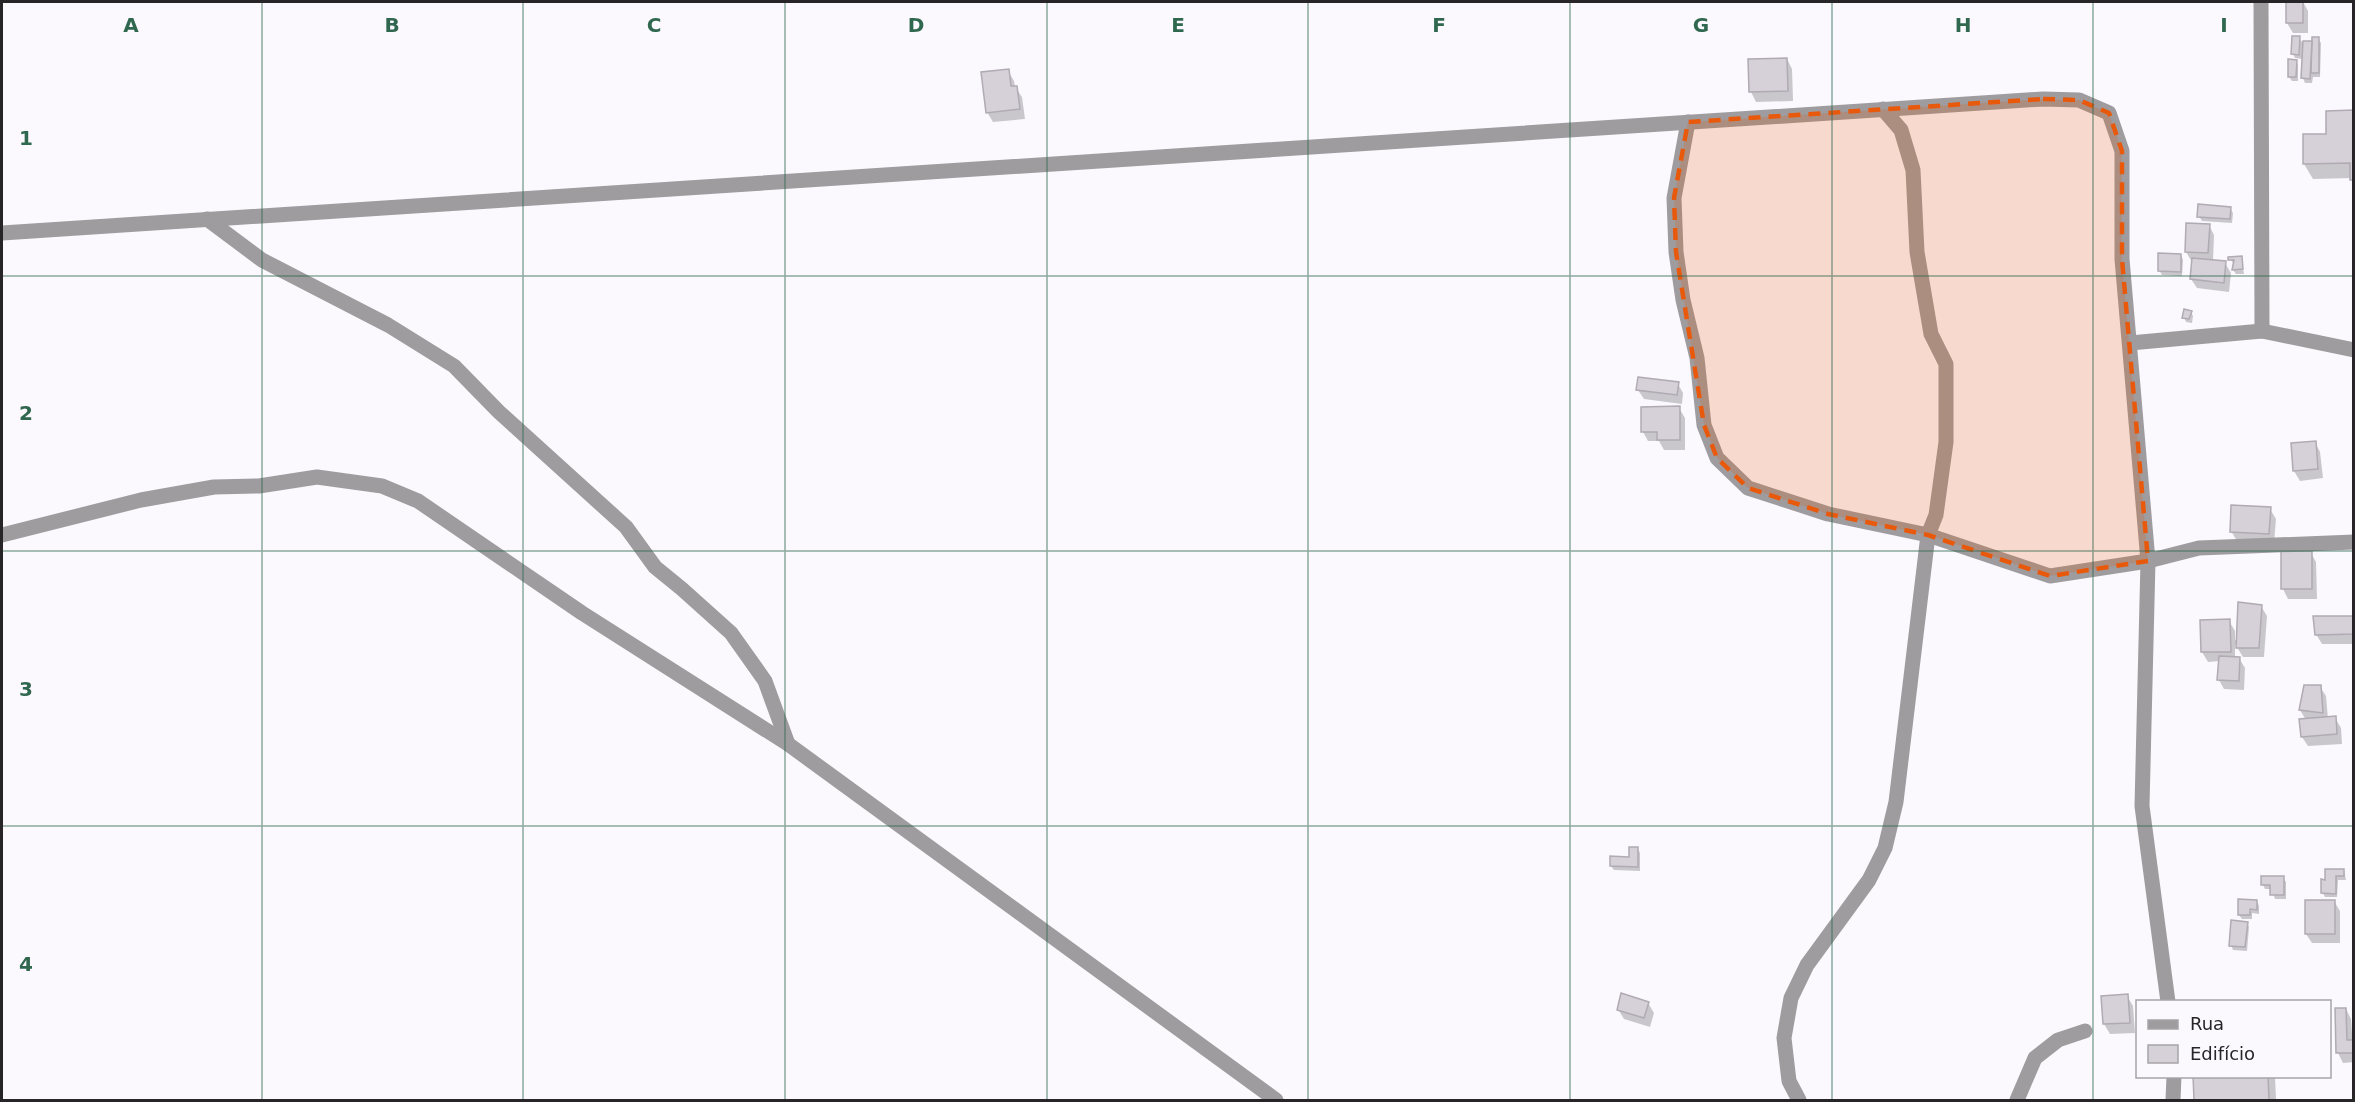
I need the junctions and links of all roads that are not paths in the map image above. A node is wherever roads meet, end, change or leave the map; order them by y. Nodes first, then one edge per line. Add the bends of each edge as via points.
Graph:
1 (2261, 2) edge
2 (1883, 109) junction
3 (1688, 122) junction
4 (207, 219) junction
5 (2, 233) edge
6 (2262, 331) junction
7 (2130, 343) junction
8 (2354, 350) edge
9 (2, 535) edge
10 (1928, 535) junction
11 (2354, 542) edge
12 (2148, 561) junction
13 (788, 744) junction
14 (2168, 1000) edge
15 (2085, 1031) dead end
16 (2174, 1078) edge
17 (1276, 1101) edge
18 (1799, 1101) edge
19 (2017, 1101) edge
20 (2173, 1101) edge

1 - 6 street
2 - 3 street
2 - 7 street via 2043,99 2079,100 2109,113 2122,151 2122,259
2 - 10 street via 1901,130 1913,170 1917,252 1931,334 1946,364 1946,442 1936,515
3 - 4 street
3 - 10 street via 1674,198 1676,252 1697,358 1704,425 1717,458 1748,488 1828,514
4 - 5 street
4 - 13 street via 262,260 388,326 454,366 626,527 655,567 731,633 765,681
6 - 7 street
6 - 8 street
7 - 12 street
9 - 13 street via 141,500 214,487 259,486 317,477 382,486 418,501 582,613
10 - 12 street via 2050,576
10 - 18 street via 1896,802 1885,848 1869,880 1807,965 1791,998 1784,1038 1789,1081
11 - 12 street via 2199,548
12 - 14 street via 2142,806
13 - 17 street
15 - 19 street via 2058,1040 2035,1058
16 - 20 street

